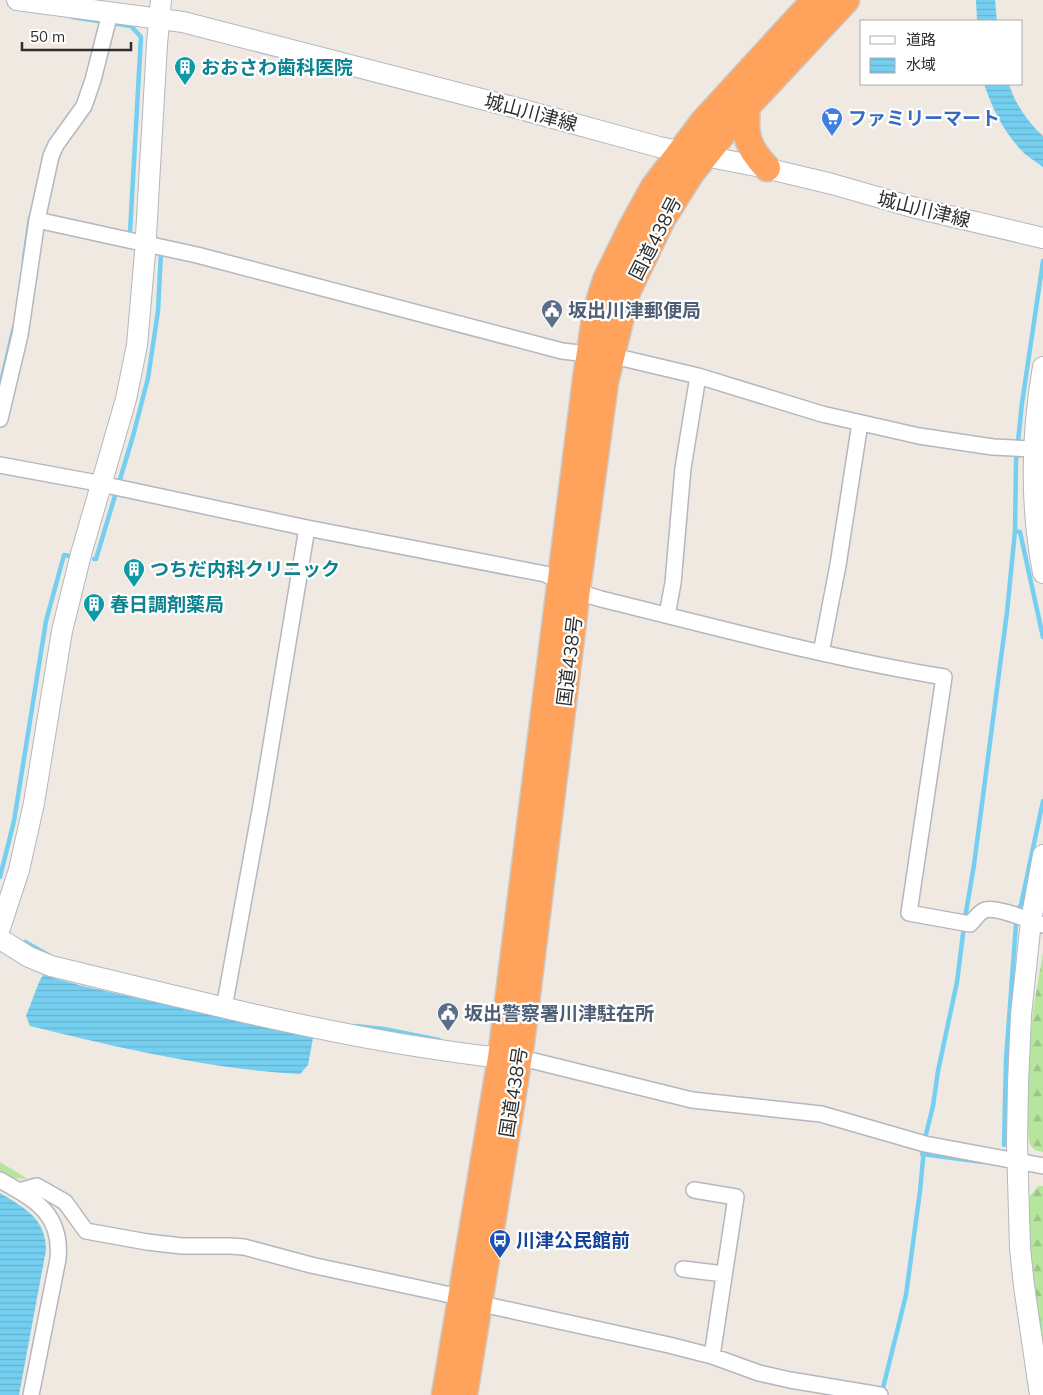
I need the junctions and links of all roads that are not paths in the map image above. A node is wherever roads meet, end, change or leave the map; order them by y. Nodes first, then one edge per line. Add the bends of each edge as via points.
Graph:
1 (17, 0) edge
2 (161, 0) edge
3 (816, 0) edge
4 (846, 0) edge
5 (109, 19) junction
6 (159, 20) junction
7 (747, 106) junction
8 (692, 154) junction
9 (767, 168) junction
10 (37, 220) junction
11 (1043, 238) edge
12 (146, 243) junction
13 (600, 355) junction
14 (1043, 366) edge
15 (698, 376) junction
16 (0, 419) edge
17 (860, 423) junction
18 (1022, 449) junction
19 (0, 465) edge
20 (112, 487) junction
21 (307, 528) junction
22 (1043, 573) edge
23 (569, 585) junction
24 (667, 615) junction
25 (821, 653) junction
26 (1043, 855) edge
27 (1037, 923) edge
28 (0, 928) edge
29 (0, 939) edge
30 (225, 1002) junction
31 (510, 1059) junction
32 (1018, 1161) junction
33 (1043, 1166) edge
34 (0, 1180) edge
35 (694, 1190) dead end
36 (19, 1191) junction
37 (684, 1269) dead end
38 (724, 1274) junction
39 (471, 1301) junction
40 (712, 1356) junction
41 (789, 1388) edge
42 (31, 1395) edge
43 (445, 1395) edge
44 (464, 1395) edge
45 (880, 1395) edge
46 (1040, 1395) edge

1 - 5 street, 城山川津線
2 - 6 street
3 - 8 highway, 国道438号 via 704,121
4 - 7 highway, 国道438号
5 - 6 street, 城山川津線
5 - 10 street via 84,106 51,156
6 - 8 street, 城山川津線 via 183,22
6 - 12 street
7 - 8 highway, 国道438号
7 - 9 highway via 747,139
8 - 9 street, 城山川津線
8 - 13 highway, 国道438号 via 659,181 606,280 596,312
9 - 11 street, 城山川津線
10 - 12 street
10 - 16 street via 21,327
12 - 13 street via 562,351
12 - 20 street via 141,316
13 - 15 street
13 - 23 highway, 国道438号
14 - 18 street
15 - 17 street
15 - 24 street via 683,468 673,584
17 - 18 street via 919,436
17 - 25 street
18 - 22 street
19 - 20 street
20 - 21 street
20 - 28 street via 82,554 62,631 34,803 19,870
21 - 23 street via 545,574
21 - 30 street via 262,805
23 - 24 street via 591,596
23 - 31 highway, 国道438号
24 - 25 street
25 - 27 street via 944,678 909,912 970,924 988,909
26 - 27 street
27 - 32 street via 1021,1015
29 - 30 street via 50,966
30 - 31 street via 323,1031
31 - 32 street via 534,1061 692,1100 821,1114 923,1143
31 - 39 highway, 国道438号
32 - 33 street
32 - 46 street via 1020,1248
34 - 36 street
35 - 38 street via 736,1197
36 - 39 street via 37,1186 65,1202 86,1231 182,1246 244,1247
36 - 42 street via 49,1216 56,1230 59,1248
37 - 38 street
38 - 40 street
39 - 40 street
39 - 43 highway, 国道438号
39 - 44 highway, 国道438号
40 - 41 street
41 - 45 street

